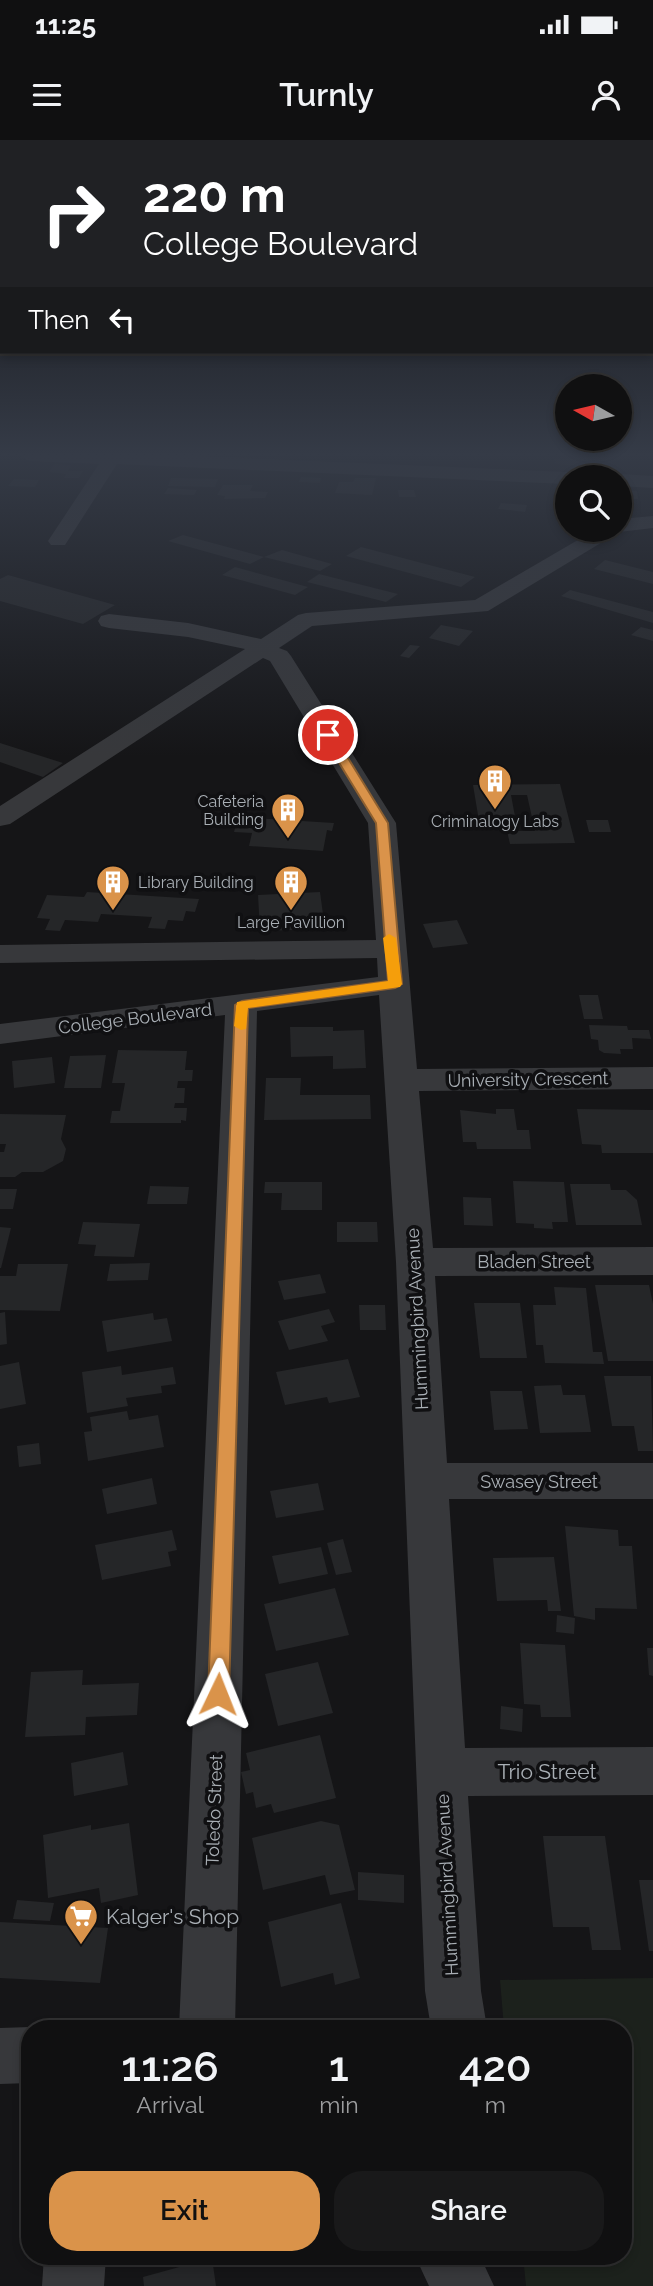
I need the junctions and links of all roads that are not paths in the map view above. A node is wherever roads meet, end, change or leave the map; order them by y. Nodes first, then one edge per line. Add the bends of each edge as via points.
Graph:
1 (567, 555) edge
2 (110, 621) dead end
3 (265, 648) junction
4 (0, 788) edge
5 (30, 799) junction
6 (0, 818) edge
7 (0, 954) edge
8 (392, 966) junction
9 (242, 1005) junction
10 (0, 1034) edge
11 (653, 1078) edge
12 (402, 1080) junction
13 (653, 1261) edge
14 (415, 1262) junction
15 (425, 1480) junction
16 (653, 1481) edge
17 (653, 1771) edge
18 (441, 1772) junction
19 (207, 2020) edge
20 (458, 2020) edge
21 (21, 2055) edge
22 (0, 2056) edge
23 (74, 2265) edge
24 (451, 2265) edge
25 (478, 2265) edge
26 (72, 2286) edge
27 (463, 2286) edge
28 (479, 2286) edge

1 - 3 street via 480,606 306,620
2 - 3 street via 188,630
3 - 5 street
3 - 8 street, Hummingbird Avenue via 279,656 382,823
4 - 5 street
5 - 6 street
7 - 8 street
8 - 9 street, College Boulevard
8 - 12 street, Hummingbird Avenue
9 - 10 street, College Boulevard
9 - 19 street, Toledo Street
11 - 12 street, University Crescent
12 - 14 street, Hummingbird Avenue
13 - 14 street, Bladen Street
14 - 15 street, Hummingbird Avenue
15 - 16 street, Swasey Street
15 - 18 street, Hummingbird Avenue
17 - 18 street, Trio Street
18 - 20 street, Hummingbird Avenue
21 - 22 street
23 - 26 street
24 - 27 street
25 - 28 street

